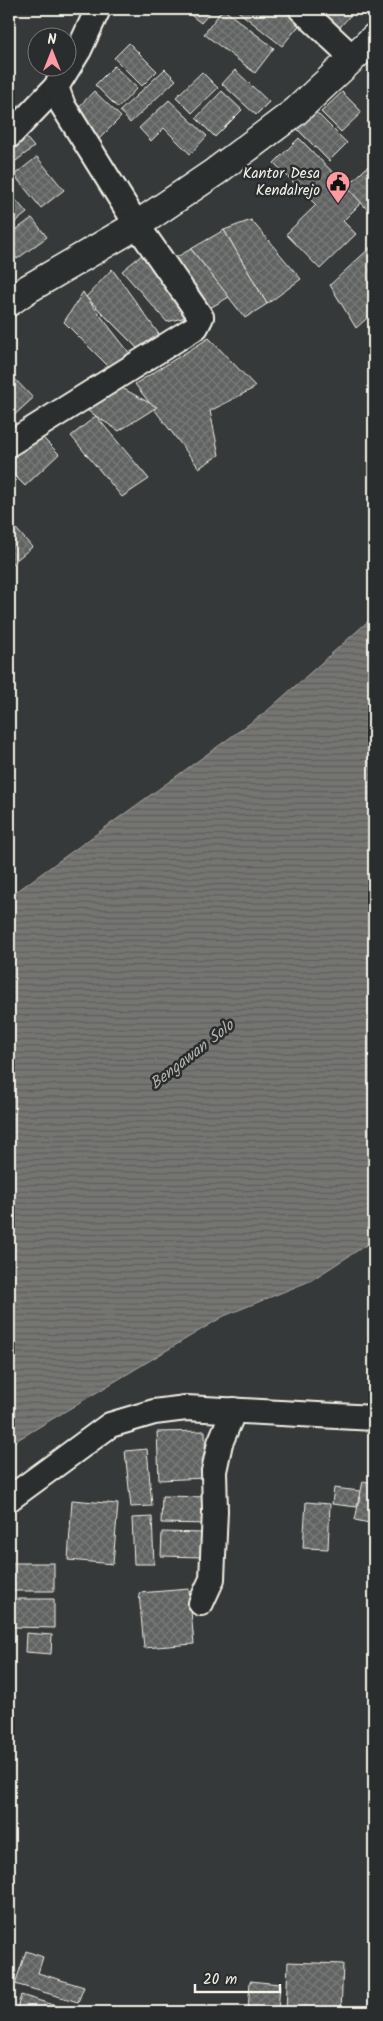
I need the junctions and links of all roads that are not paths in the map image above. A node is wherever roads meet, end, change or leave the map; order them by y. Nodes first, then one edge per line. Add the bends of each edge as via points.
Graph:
1 (98, 9) edge
2 (300, 9) edge
3 (374, 38) edge
4 (353, 58) junction
5 (56, 87) junction
6 (9, 136) edge
7 (137, 225) junction
8 (9, 302) edge
9 (9, 444) edge
10 (234, 1410) junction
11 (374, 1418) edge
12 (9, 1499) edge
13 (201, 1603) dead end

1 - 5 street via 79,50
2 - 4 street
3 - 4 street
4 - 7 street via 295,112
5 - 6 street
5 - 7 street via 63,106
7 - 8 street
7 - 9 street via 201,317 196,327
10 - 11 street
10 - 12 street via 186,1408 154,1412 110,1426
10 - 13 street via 220,1443 214,1471 212,1579

